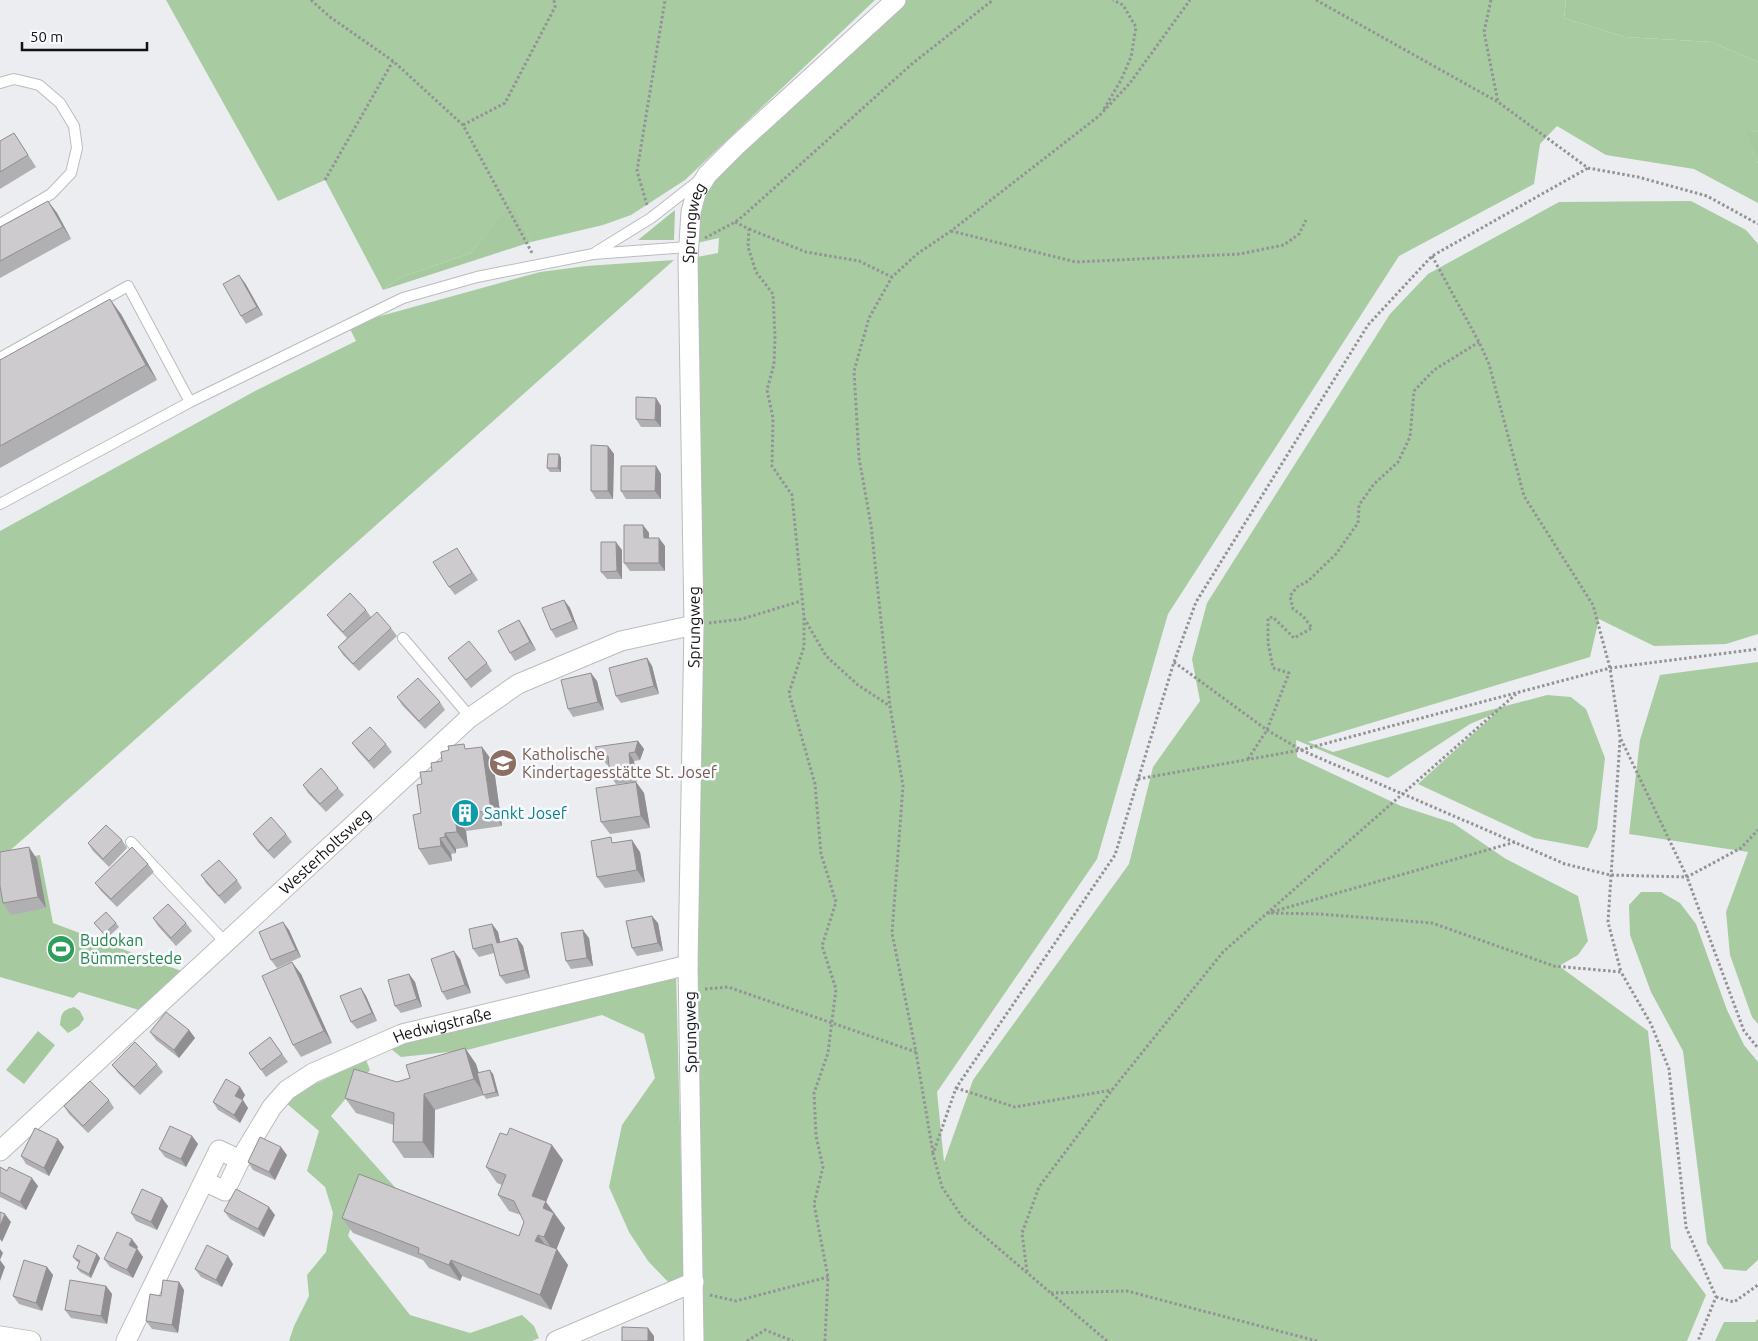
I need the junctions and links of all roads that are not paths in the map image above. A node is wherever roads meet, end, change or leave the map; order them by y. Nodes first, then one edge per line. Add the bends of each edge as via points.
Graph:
1 (896, 0) edge
2 (0, 83) edge
3 (707, 175) junction
4 (0, 224) edge
5 (688, 244) junction
6 (593, 254) junction
7 (0, 358) edge
8 (190, 402) junction
9 (0, 504) edge
10 (694, 625) junction
11 (403, 638) dead end
12 (470, 717) junction
13 (131, 842) dead end
14 (226, 943) junction
15 (688, 965) junction
16 (0, 1151) edge
17 (694, 1289) junction
18 (0, 1336) edge
19 (31, 1341) edge
20 (126, 1341) edge
21 (556, 1341) edge
22 (694, 1341) edge

1 - 3 street, Sprungweg
2 - 4 lane via 14,79 39,85 60,103 74,126 77,148 71,173 52,194
3 - 5 street, Sprungweg via 696,193
3 - 6 lane via 651,218
5 - 6 lane
5 - 10 street, Sprungweg
6 - 8 lane via 477,277 403,298
7 - 8 lane via 128,286
8 - 9 lane
10 - 12 street, Westerholtsweg via 621,641 518,684
10 - 15 street, Sprungweg
11 - 12 lane
12 - 14 street, Westerholtsweg
13 - 14 lane
14 - 16 street, Westerholtsweg
15 - 17 street, Sprungweg
15 - 20 street, Hedwigstraße via 402,1034 313,1073 287,1090 272,1107 240,1160 219,1150
17 - 21 street
17 - 22 street, Sprungweg
18 - 19 street

